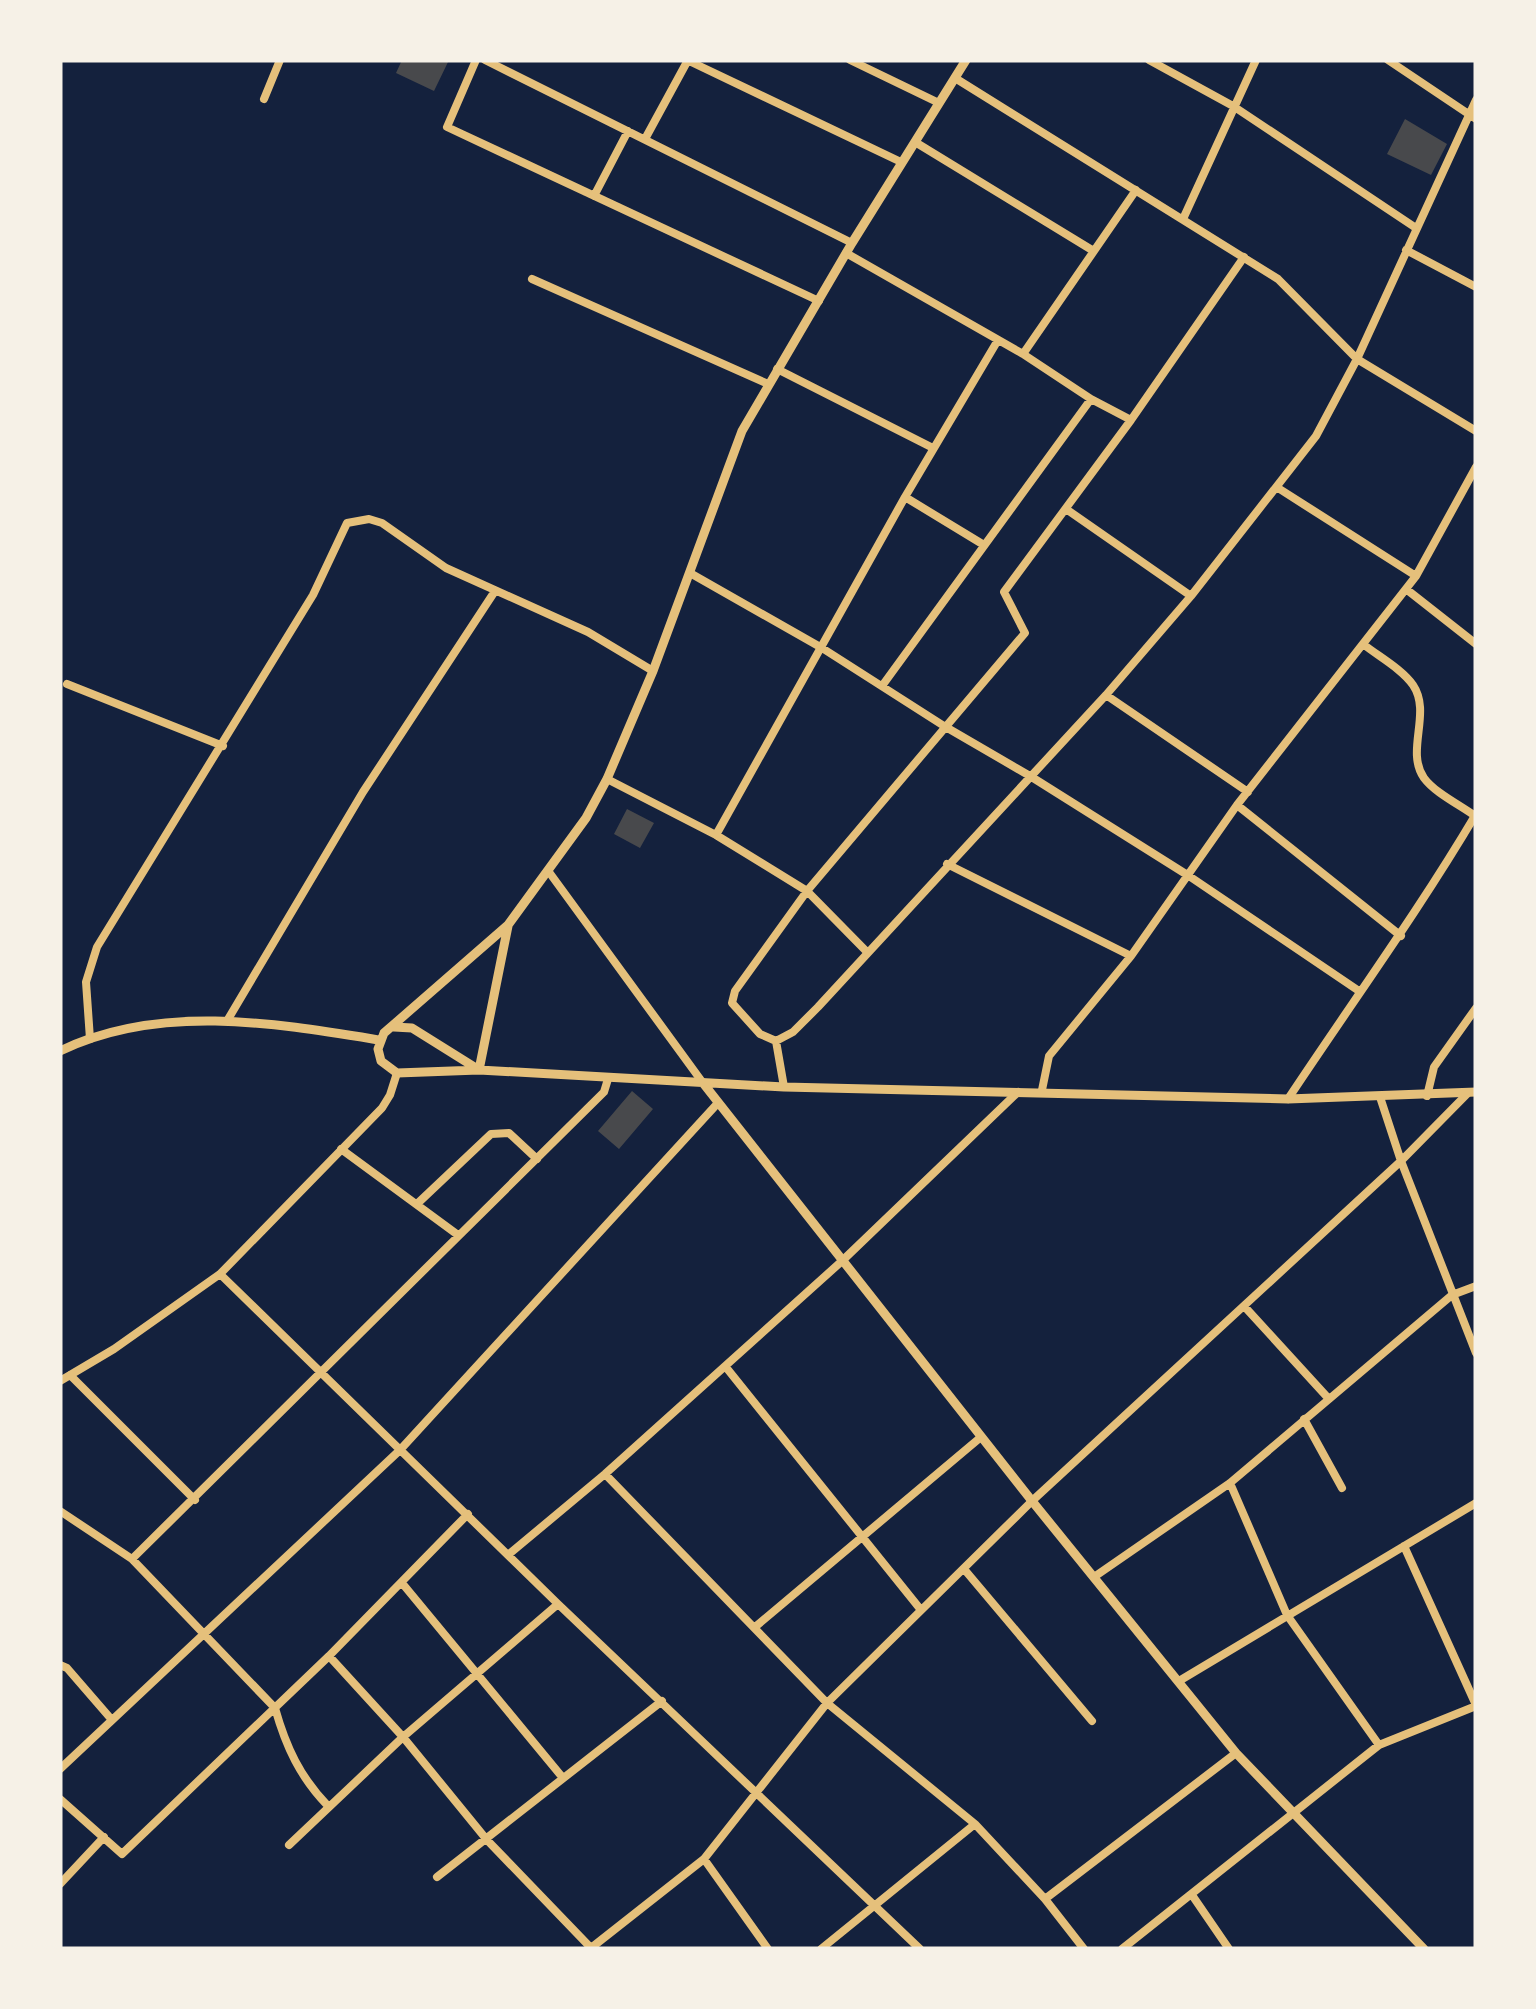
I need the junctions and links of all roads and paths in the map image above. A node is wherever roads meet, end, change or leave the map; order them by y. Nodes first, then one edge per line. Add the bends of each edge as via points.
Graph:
1 (280, 60) edge
2 (476, 60) edge
3 (485, 60) edge
4 (687, 60) edge
5 (850, 60) edge
6 (966, 60) edge
7 (1150, 60) edge
8 (1256, 60) edge
9 (1388, 60) edge
10 (956, 78) junction
11 (264, 99) dead end
12 (1476, 100) edge
13 (939, 103) junction
14 (1232, 106) junction
15 (1473, 116) edge
16 (628, 130) junction
17 (645, 139) junction
18 (915, 142) junction
19 (901, 162) junction
20 (1136, 190) junction
21 (594, 196) junction
22 (1183, 218) junction
23 (1416, 228) junction
24 (852, 242) junction
25 (1092, 250) junction
26 (1406, 250) junction
27 (846, 253) junction
28 (1244, 257) junction
29 (532, 279) dead end
30 (1476, 287) edge
31 (819, 302) junction
32 (998, 340) junction
33 (1023, 354) junction
34 (1357, 359) junction
35 (776, 369) junction
36 (768, 384) junction
37 (1091, 399) junction
38 (1131, 420) junction
39 (1476, 431) edge
40 (933, 448) junction
41 (1476, 467) edge
42 (1278, 488) junction
43 (905, 497) junction
44 (1066, 509) junction
45 (984, 545) junction
46 (690, 572) junction
47 (1416, 576) junction
48 (1406, 589) junction
49 (495, 590) junction
50 (1191, 596) junction
51 (1363, 644) junction
52 (1476, 644) edge
53 (822, 648) junction
54 (653, 671) junction
55 (67, 684) dead end
56 (882, 686) junction
57 (1106, 695) junction
58 (944, 726) junction
59 (223, 746) junction
60 (1030, 776) junction
61 (607, 779) junction
62 (1248, 792) junction
63 (1238, 804) junction
64 (1476, 815) edge
65 (716, 834) junction
66 (947, 864) junction
67 (549, 872) junction
68 (1189, 876) junction
69 (807, 891) junction
70 (508, 925) junction
71 (1401, 936) junction
72 (867, 952) junction
73 (1131, 956) junction
74 (1359, 992) junction
75 (1476, 1008) edge
76 (227, 1022) junction
77 (390, 1028) junction
78 (90, 1039) junction
79 (380, 1040) junction
80 (776, 1041) junction
81 (60, 1051) edge
82 (479, 1070) junction
83 (397, 1073) junction
84 (608, 1079) junction
85 (704, 1083) junction
86 (784, 1087) junction
87 (1042, 1090) junction
88 (1018, 1092) junction
89 (1471, 1093) edge
90 (1427, 1096) junction
91 (1380, 1098) junction
92 (1288, 1099) junction
93 (717, 1104) junction
94 (341, 1149) junction
95 (536, 1158) junction
96 (1400, 1161) junction
97 (418, 1203) junction
98 (458, 1235) junction
99 (842, 1261) junction
100 (220, 1274) junction
101 (1476, 1286) edge
102 (1452, 1295) junction
103 (1244, 1306) junction
104 (1476, 1353) edge
105 (725, 1366) junction
106 (321, 1370) junction
107 (70, 1376) junction
108 (60, 1381) edge
109 (1329, 1399) junction
110 (1304, 1419) junction
111 (981, 1436) junction
112 (400, 1450) junction
113 (605, 1474) junction
114 (1230, 1483) junction
115 (1342, 1488) dead end
116 (195, 1500) junction
117 (1032, 1501) junction
118 (1476, 1503) edge
119 (60, 1512) edge
120 (468, 1514) junction
121 (862, 1536) junction
122 (1404, 1546) junction
123 (508, 1555) junction
124 (132, 1559) junction
125 (964, 1569) junction
126 (1094, 1577) junction
127 (402, 1583) junction
128 (558, 1604) junction
129 (922, 1610) junction
130 (1286, 1615) junction
131 (755, 1627) junction
132 (204, 1633) junction
133 (329, 1656) junction
134 (60, 1665) edge
135 (478, 1675) junction
136 (1179, 1682) junction
137 (662, 1701) junction
138 (828, 1703) junction
139 (1476, 1706) edge
140 (276, 1708) junction
141 (112, 1720) junction
142 (1092, 1720) dead end
143 (403, 1737) junction
144 (1379, 1745) junction
145 (1236, 1753) junction
146 (60, 1768) edge
147 (563, 1778) junction
148 (758, 1792) junction
149 (60, 1799) edge
150 (328, 1806) junction
151 (1292, 1814) junction
152 (975, 1824) junction
153 (104, 1837) junction
154 (486, 1840) junction
155 (288, 1845) dead end
156 (704, 1858) junction
157 (437, 1877) dead end
158 (60, 1884) edge
159 (1192, 1894) junction
160 (1044, 1899) junction
161 (876, 1907) junction
162 (592, 1949) edge
163 (768, 1949) edge
164 (821, 1949) edge
165 (920, 1949) edge
166 (1084, 1949) edge
167 (1122, 1949) edge
168 (1228, 1949) edge
169 (1424, 1949) edge

1 - 11 street
2 - 21 street via 446,127
3 - 16 street
4 - 17 street
4 - 19 street
5 - 13 street
6 - 10 street
7 - 14 street
8 - 14 street
9 - 15 street
10 - 13 street
10 - 20 street
12 - 15 street
13 - 18 street
14 - 22 street
14 - 23 street
15 - 23 street
16 - 17 street
16 - 21 street
17 - 24 street
18 - 19 street
18 - 25 street
19 - 24 street
20 - 22 street
20 - 25 street
21 - 31 street
22 - 28 street
23 - 26 street
24 - 27 street
25 - 33 street
26 - 30 street
26 - 34 street
27 - 31 street
27 - 32 street
28 - 34 street via 1278,279
28 - 38 street
29 - 36 street
31 - 35 street
32 - 33 street
32 - 40 street
33 - 37 street
34 - 39 street
34 - 42 street via 1316,436
35 - 36 street
35 - 40 street
36 - 46 street via 742,431
37 - 38 street
37 - 45 street
38 - 44 street
40 - 43 street
41 - 47 street
42 - 47 street
42 - 50 street
43 - 45 street
43 - 53 street
44 - 50 street
44 - 58 street via 1004,592 1026,633
45 - 56 street
46 - 53 street
46 - 54 street
47 - 48 street
48 - 51 street
48 - 52 street
49 - 54 street via 588,632
49 - 59 street via 446,568 382,523 347,523 313,595
49 - 76 street
50 - 57 street
51 - 62 street
51 - 64 street via 1413,685 1418,767 1426,780
53 - 56 street
53 - 65 street
54 - 61 street
55 - 59 street
56 - 58 street
57 - 60 street
57 - 62 street
58 - 60 street
58 - 69 street
59 - 78 street via 97,947 86,982
60 - 66 street
60 - 68 street
61 - 65 street
61 - 67 street
62 - 63 street
63 - 68 street
63 - 71 street
64 - 71 street
65 - 69 street
66 - 72 street
66 - 73 street
67 - 70 street
67 - 85 street
68 - 73 street
68 - 74 street
69 - 72 street
69 - 80 street via 734,991 732,1003 760,1034
70 - 77 street
70 - 82 street
71 - 74 street
72 - 80 street via 793,1032
73 - 87 street via 1049,1056
74 - 92 street
75 - 90 street via 1434,1066
76 - 78 street via 180,1021
76 - 79 street
77 - 79 street
77 - 82 street via 412,1028
78 - 81 street
79 - 83 street via 381,1062
80 - 86 street
82 - 83 street
82 - 84 street
83 - 94 street via 382,1108
84 - 85 street
84 - 95 street via 604,1092
85 - 86 street
85 - 93 street
86 - 88 street
87 - 88 street
87 - 92 street
88 - 99 street
89 - 90 street
89 - 96 street
90 - 91 street
91 - 92 street
91 - 96 street
93 - 99 street
93 - 112 street
94 - 97 street
94 - 100 street
95 - 97 street via 509,1133 492,1134
95 - 98 street
96 - 102 street
96 - 103 street
97 - 98 street
98 - 106 street
99 - 105 street
99 - 111 street
100 - 106 street
100 - 107 street
101 - 102 street
102 - 104 street
102 - 109 street
103 - 109 street
103 - 117 street
105 - 113 street
105 - 121 street
106 - 112 street
106 - 116 street
107 - 108 street
107 - 116 street
109 - 110 street
110 - 114 street
110 - 115 street
111 - 117 street
111 - 121 street
112 - 120 street
112 - 132 street
113 - 123 street
113 - 131 street
114 - 126 street
114 - 130 street
116 - 124 street
117 - 125 street
117 - 126 street
118 - 122 street
119 - 124 street
120 - 123 street
120 - 127 street
121 - 129 street
121 - 131 street
122 - 130 street
122 - 139 street
123 - 128 street
124 - 132 street
125 - 129 street
125 - 142 street
126 - 136 street
127 - 133 street
127 - 135 street
128 - 135 street
128 - 137 street
129 - 138 street
130 - 136 street
130 - 144 street
131 - 138 street
132 - 140 street
132 - 141 street
133 - 140 street
133 - 143 street
134 - 141 street
135 - 143 street
135 - 147 street
136 - 145 street
137 - 147 street
137 - 148 street
138 - 148 street
138 - 152 street
139 - 144 street
140 - 150 street via 297,1767
140 - 153 street via 122,1854
141 - 146 street
143 - 150 street
143 - 154 street
144 - 151 street
145 - 151 street
145 - 160 street
147 - 154 street
148 - 156 street
148 - 161 street
149 - 153 street
150 - 155 street
151 - 159 street
151 - 169 street
152 - 160 street
152 - 161 street
153 - 158 street
154 - 157 street
154 - 162 street
156 - 162 street
156 - 163 street
159 - 167 street
159 - 168 street
160 - 166 street
161 - 164 street
161 - 165 street

